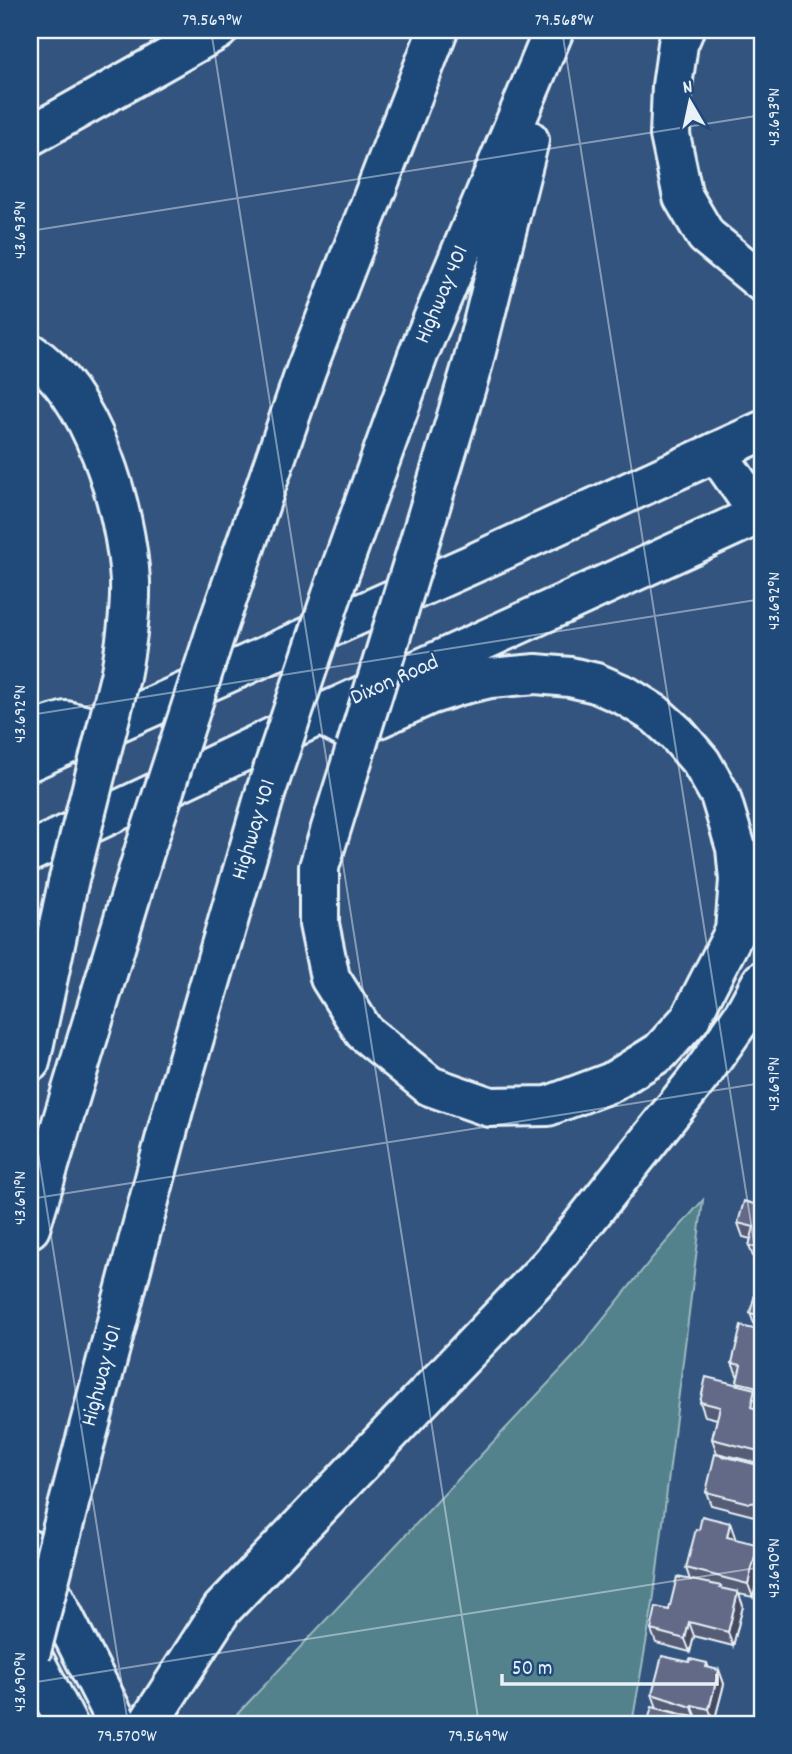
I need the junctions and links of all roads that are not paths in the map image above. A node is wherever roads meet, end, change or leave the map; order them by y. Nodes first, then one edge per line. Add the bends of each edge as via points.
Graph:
1 (438, 30) edge
2 (555, 30) edge
3 (684, 30) edge
4 (208, 36) edge
5 (30, 113) edge
6 (30, 136) edge
7 (762, 282) edge
8 (30, 353) edge
9 (762, 431) edge
10 (716, 452) junction
11 (761, 515) edge
12 (320, 715) junction
13 (100, 729) junction
14 (30, 732) edge
15 (30, 761) edge
16 (30, 852) edge
17 (762, 981) edge
18 (30, 1062) edge
19 (30, 1228) edge
20 (30, 1550) edge
21 (30, 1653) edge
22 (155, 1712) edge
23 (67, 1724) edge
24 (117, 1724) edge

1 - 19 main road, bridge via 306,369 216,631
2 - 12 main road, bridge via 473,363 418,547 356,748 319,867 319,924 330,978 364,1032 430,1086 491,1107 548,1107 612,1082 660,1052 690,1019 736,931 736,848 719,795 701,762 655,714 596,683 536,674 460,685 429,695 349,731
2 - 21 main road, Highway 401, bridge via 418,355 266,790 173,1110
3 - 7 main road via 672,86 670,135 683,197 706,236
4 - 5 main road
4 - 6 main road
8 - 18 main road, bridge via 79,404 108,470 130,580 129,624 120,677 68,883
9 - 10 main road
10 - 11 main road
10 - 13 main road
11 - 12 main road, Dixon Road
12 - 16 main road, Dixon Road
13 - 14 main road via 66,721
13 - 15 main road
17 - 22 main road via 704,1071 552,1263 222,1609
20 - 24 main road
21 - 23 main road

